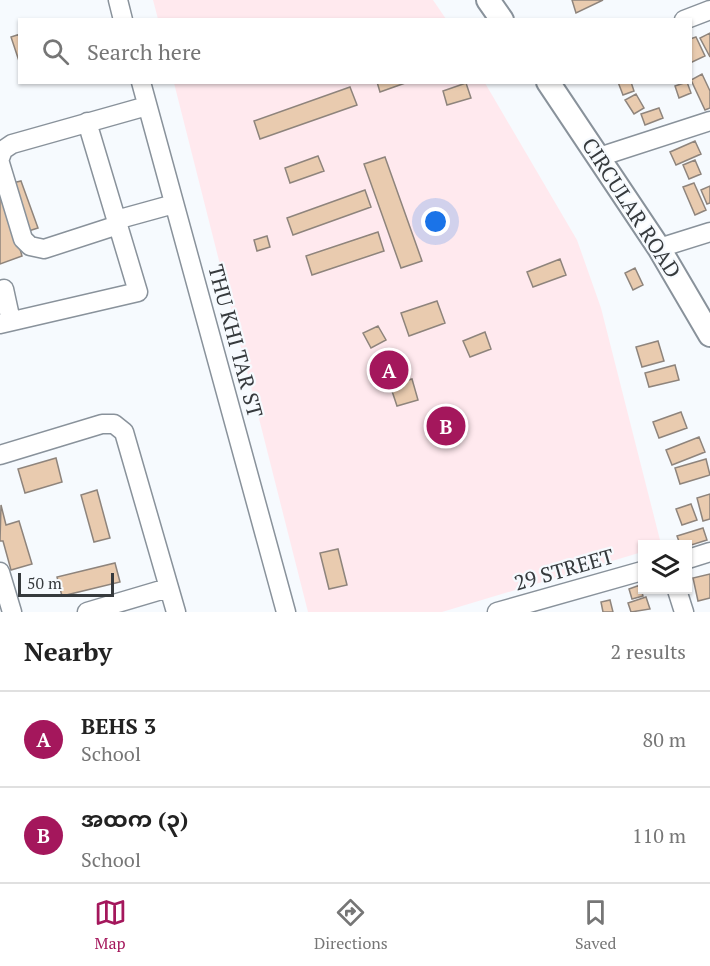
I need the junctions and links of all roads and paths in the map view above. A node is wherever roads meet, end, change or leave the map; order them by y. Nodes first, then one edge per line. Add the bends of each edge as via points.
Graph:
1 (118, 0) edge
2 (488, 0) edge
3 (710, 10) edge
4 (122, 18) edge
5 (501, 18) edge
6 (689, 18) edge
7 (142, 84) edge
8 (549, 84) edge
9 (147, 106) junction
10 (710, 121) edge
11 (87, 122) junction
12 (599, 157) junction
13 (0, 158) edge
14 (0, 164) edge
15 (174, 204) junction
16 (117, 223) junction
17 (710, 232) edge
18 (660, 248) junction
19 (4, 289) dead end
20 (6, 322) edge
21 (710, 335) edge
22 (0, 455) edge
23 (710, 552) edge
24 (692, 557) edge
25 (0, 572) edge
26 (638, 572) edge
27 (168, 588) junction
28 (678, 594) edge
29 (12, 612) edge
30 (87, 612) edge
31 (176, 612) edge
32 (286, 612) edge
33 (497, 612) edge
34 (684, 612) edge

1 - 4 street
2 - 5 main road
3 - 6 street
7 - 9 street, THU KHI TAR ST
8 - 12 main road, CIRCULAR ROAD
9 - 11 street
9 - 15 street, THU KHI TAR ST
10 - 12 street
11 - 13 street via 12,144
11 - 16 street
12 - 18 main road, CIRCULAR ROAD
14 - 16 street via 22,239 30,246 44,249
15 - 16 street
15 - 32 street, THU KHI TAR ST
16 - 20 street via 138,292
17 - 18 street
18 - 21 main road, CIRCULAR ROAD
19 - 20 street
22 - 27 street via 102,424 114,424 124,432
23 - 24 street
25 - 29 street
26 - 33 street, 29 STREET
27 - 30 street
27 - 31 street
28 - 34 street

